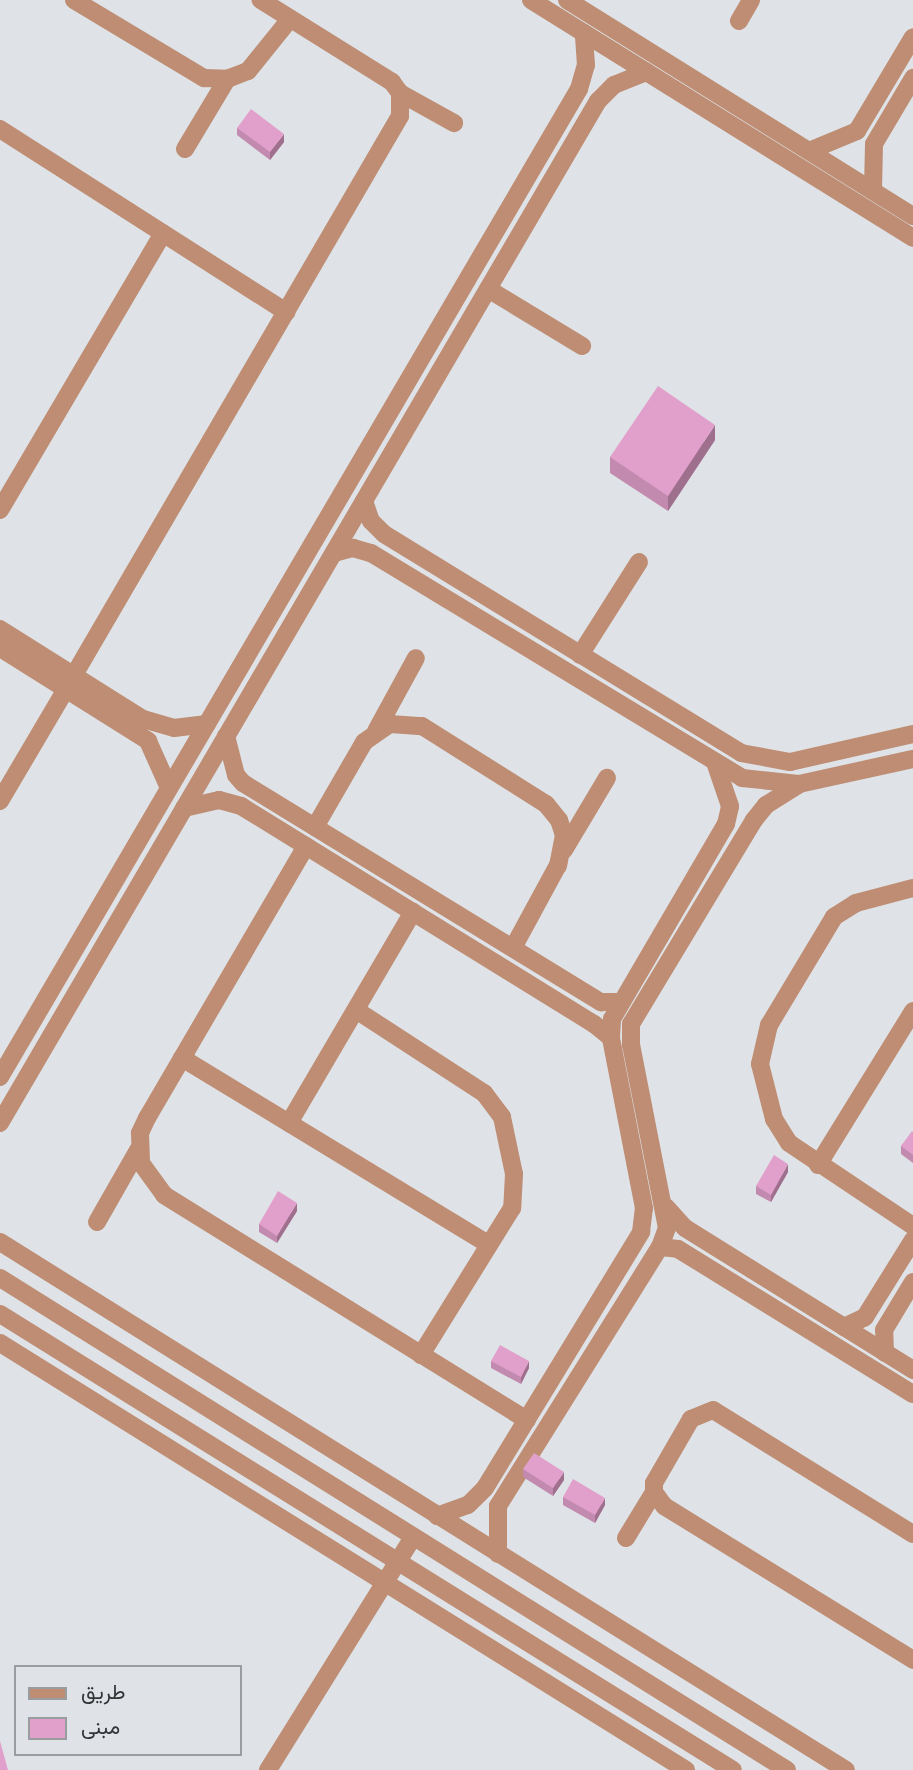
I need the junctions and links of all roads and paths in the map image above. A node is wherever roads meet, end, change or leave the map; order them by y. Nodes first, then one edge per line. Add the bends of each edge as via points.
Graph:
1 (74, 0) edge
2 (261, 0) edge
3 (531, 0) edge
4 (567, 0) edge
5 (751, 0) edge
6 (290, 19) junction
7 (739, 22) dead end
8 (584, 33) junction
9 (913, 37) edge
10 (647, 72) junction
11 (913, 78) edge
12 (227, 79) junction
13 (579, 89) junction
14 (400, 93) junction
15 (598, 101) junction
16 (868, 114) junction
17 (454, 122) dead end
18 (886, 124) junction
19 (0, 129) edge
20 (185, 149) dead end
21 (809, 150) junction
22 (873, 191) junction
23 (913, 216) edge
24 (163, 233) junction
25 (913, 237) edge
26 (488, 289) junction
27 (286, 312) junction
28 (582, 345) dead end
29 (364, 500) junction
30 (0, 510) edge
31 (334, 553) junction
32 (639, 562) dead end
33 (272, 613) junction
34 (292, 624) junction
35 (0, 629) edge
36 (0, 649) edge
37 (580, 655) junction
38 (416, 658) dead end
39 (70, 682) junction
40 (207, 724) junction
41 (139, 725) junction
42 (376, 731) junction
43 (908, 735) edge
44 (226, 736) junction
45 (911, 759) edge
46 (716, 765) junction
47 (607, 778) dead end
48 (799, 784) junction
49 (169, 788) junction
50 (253, 790) junction
51 (0, 801) edge
52 (242, 806) junction
53 (184, 808) junction
54 (315, 827) junction
55 (306, 846) junction
56 (564, 850) junction
57 (913, 888) edge
58 (413, 912) junction
59 (513, 948) junction
60 (618, 1002) junction
61 (356, 1010) junction
62 (913, 1011) edge
63 (611, 1038) junction
64 (182, 1058) junction
65 (0, 1077) edge
66 (0, 1123) edge
67 (289, 1123) junction
68 (138, 1150) junction
69 (818, 1165) junction
70 (666, 1207) junction
71 (97, 1222) dead end
72 (913, 1226) edge
73 (913, 1240) edge
74 (0, 1242) edge
75 (489, 1245) junction
76 (660, 1247) junction
77 (0, 1278) edge
78 (913, 1282) edge
79 (0, 1314) edge
80 (844, 1327) junction
81 (0, 1343) edge
82 (885, 1353) junction
83 (421, 1355) junction
84 (913, 1370) edge
85 (913, 1394) edge
86 (527, 1420) junction
87 (654, 1492) junction
88 (437, 1516) junction
89 (913, 1534) edge
90 (413, 1537) junction
91 (626, 1538) dead end
92 (498, 1554) junction
93 (398, 1562) junction
94 (385, 1583) junction
95 (913, 1660) edge
96 (268, 1770) edge
97 (686, 1770) edge
98 (733, 1770) edge
99 (787, 1770) edge
100 (846, 1770) edge

1 - 12 street via 183,68 204,78
2 - 6 street
3 - 8 street
4 - 21 street
5 - 7 street
6 - 12 street via 265,56 248,71
6 - 14 street via 392,82
8 - 10 street
8 - 13 street via 586,65
9 - 16 street
10 - 15 street via 614,85
10 - 25 street
11 - 18 street
12 - 20 street
13 - 15 street
13 - 33 street
14 - 17 street
14 - 27 street via 400,116
15 - 26 street
16 - 18 street
16 - 21 street via 849,137
18 - 22 street via 872,152
19 - 24 street
21 - 22 street
22 - 23 street
24 - 27 street
24 - 30 street
26 - 28 street
26 - 29 street
27 - 39 street
29 - 31 street
29 - 37 street via 371,521 384,534
31 - 34 street
31 - 46 street via 353,548 371,553
32 - 37 street
33 - 34 street
33 - 40 street
34 - 44 street
35 - 39 street
36 - 39 street
37 - 43 street via 719,741 765,760 815,759
38 - 42 street
39 - 41 street
39 - 51 street
40 - 41 street via 174,728
40 - 49 street
41 - 49 street via 156,752
42 - 54 street via 364,742
42 - 56 street via 406,722 422,726 535,797 559,820
43 - 45 street
44 - 50 street via 236,775
44 - 53 street
45 - 48 street
46 - 48 street via 761,782
46 - 60 street via 730,806 726,824
47 - 56 street
48 - 70 street via 766,805 754,820 631,1024 631,1045
49 - 65 street
50 - 52 street
50 - 54 street
52 - 53 street via 219,800
52 - 55 street
53 - 66 street
54 - 59 street
55 - 58 street
55 - 64 street
56 - 59 street
57 - 69 street via 856,903 834,917 764,1035 761,1073 774,1119 789,1143
58 - 61 street
58 - 63 street
59 - 60 street via 601,1002
60 - 63 street
61 - 67 street
61 - 75 street via 484,1093 502,1117 515,1197
62 - 69 street
63 - 86 street via 643,1224
64 - 67 street
64 - 68 street via 147,1118
67 - 75 street
68 - 71 street
68 - 83 street via 146,1176 164,1195
69 - 72 street
70 - 76 street via 667,1227
70 - 80 street via 685,1228
73 - 80 street via 865,1317
74 - 88 street
75 - 83 street
76 - 85 street via 678,1249
76 - 92 street via 498,1506
77 - 90 street
78 - 82 street via 884,1330
79 - 93 street
80 - 82 street
81 - 94 street
82 - 84 street
83 - 86 street
86 - 88 street via 481,1495
87 - 89 street via 657,1475 691,1419 713,1410
87 - 91 street
87 - 95 street via 664,1506
88 - 92 street
90 - 93 street
90 - 99 street
92 - 100 street
93 - 94 street
93 - 98 street
94 - 96 street
94 - 97 street

